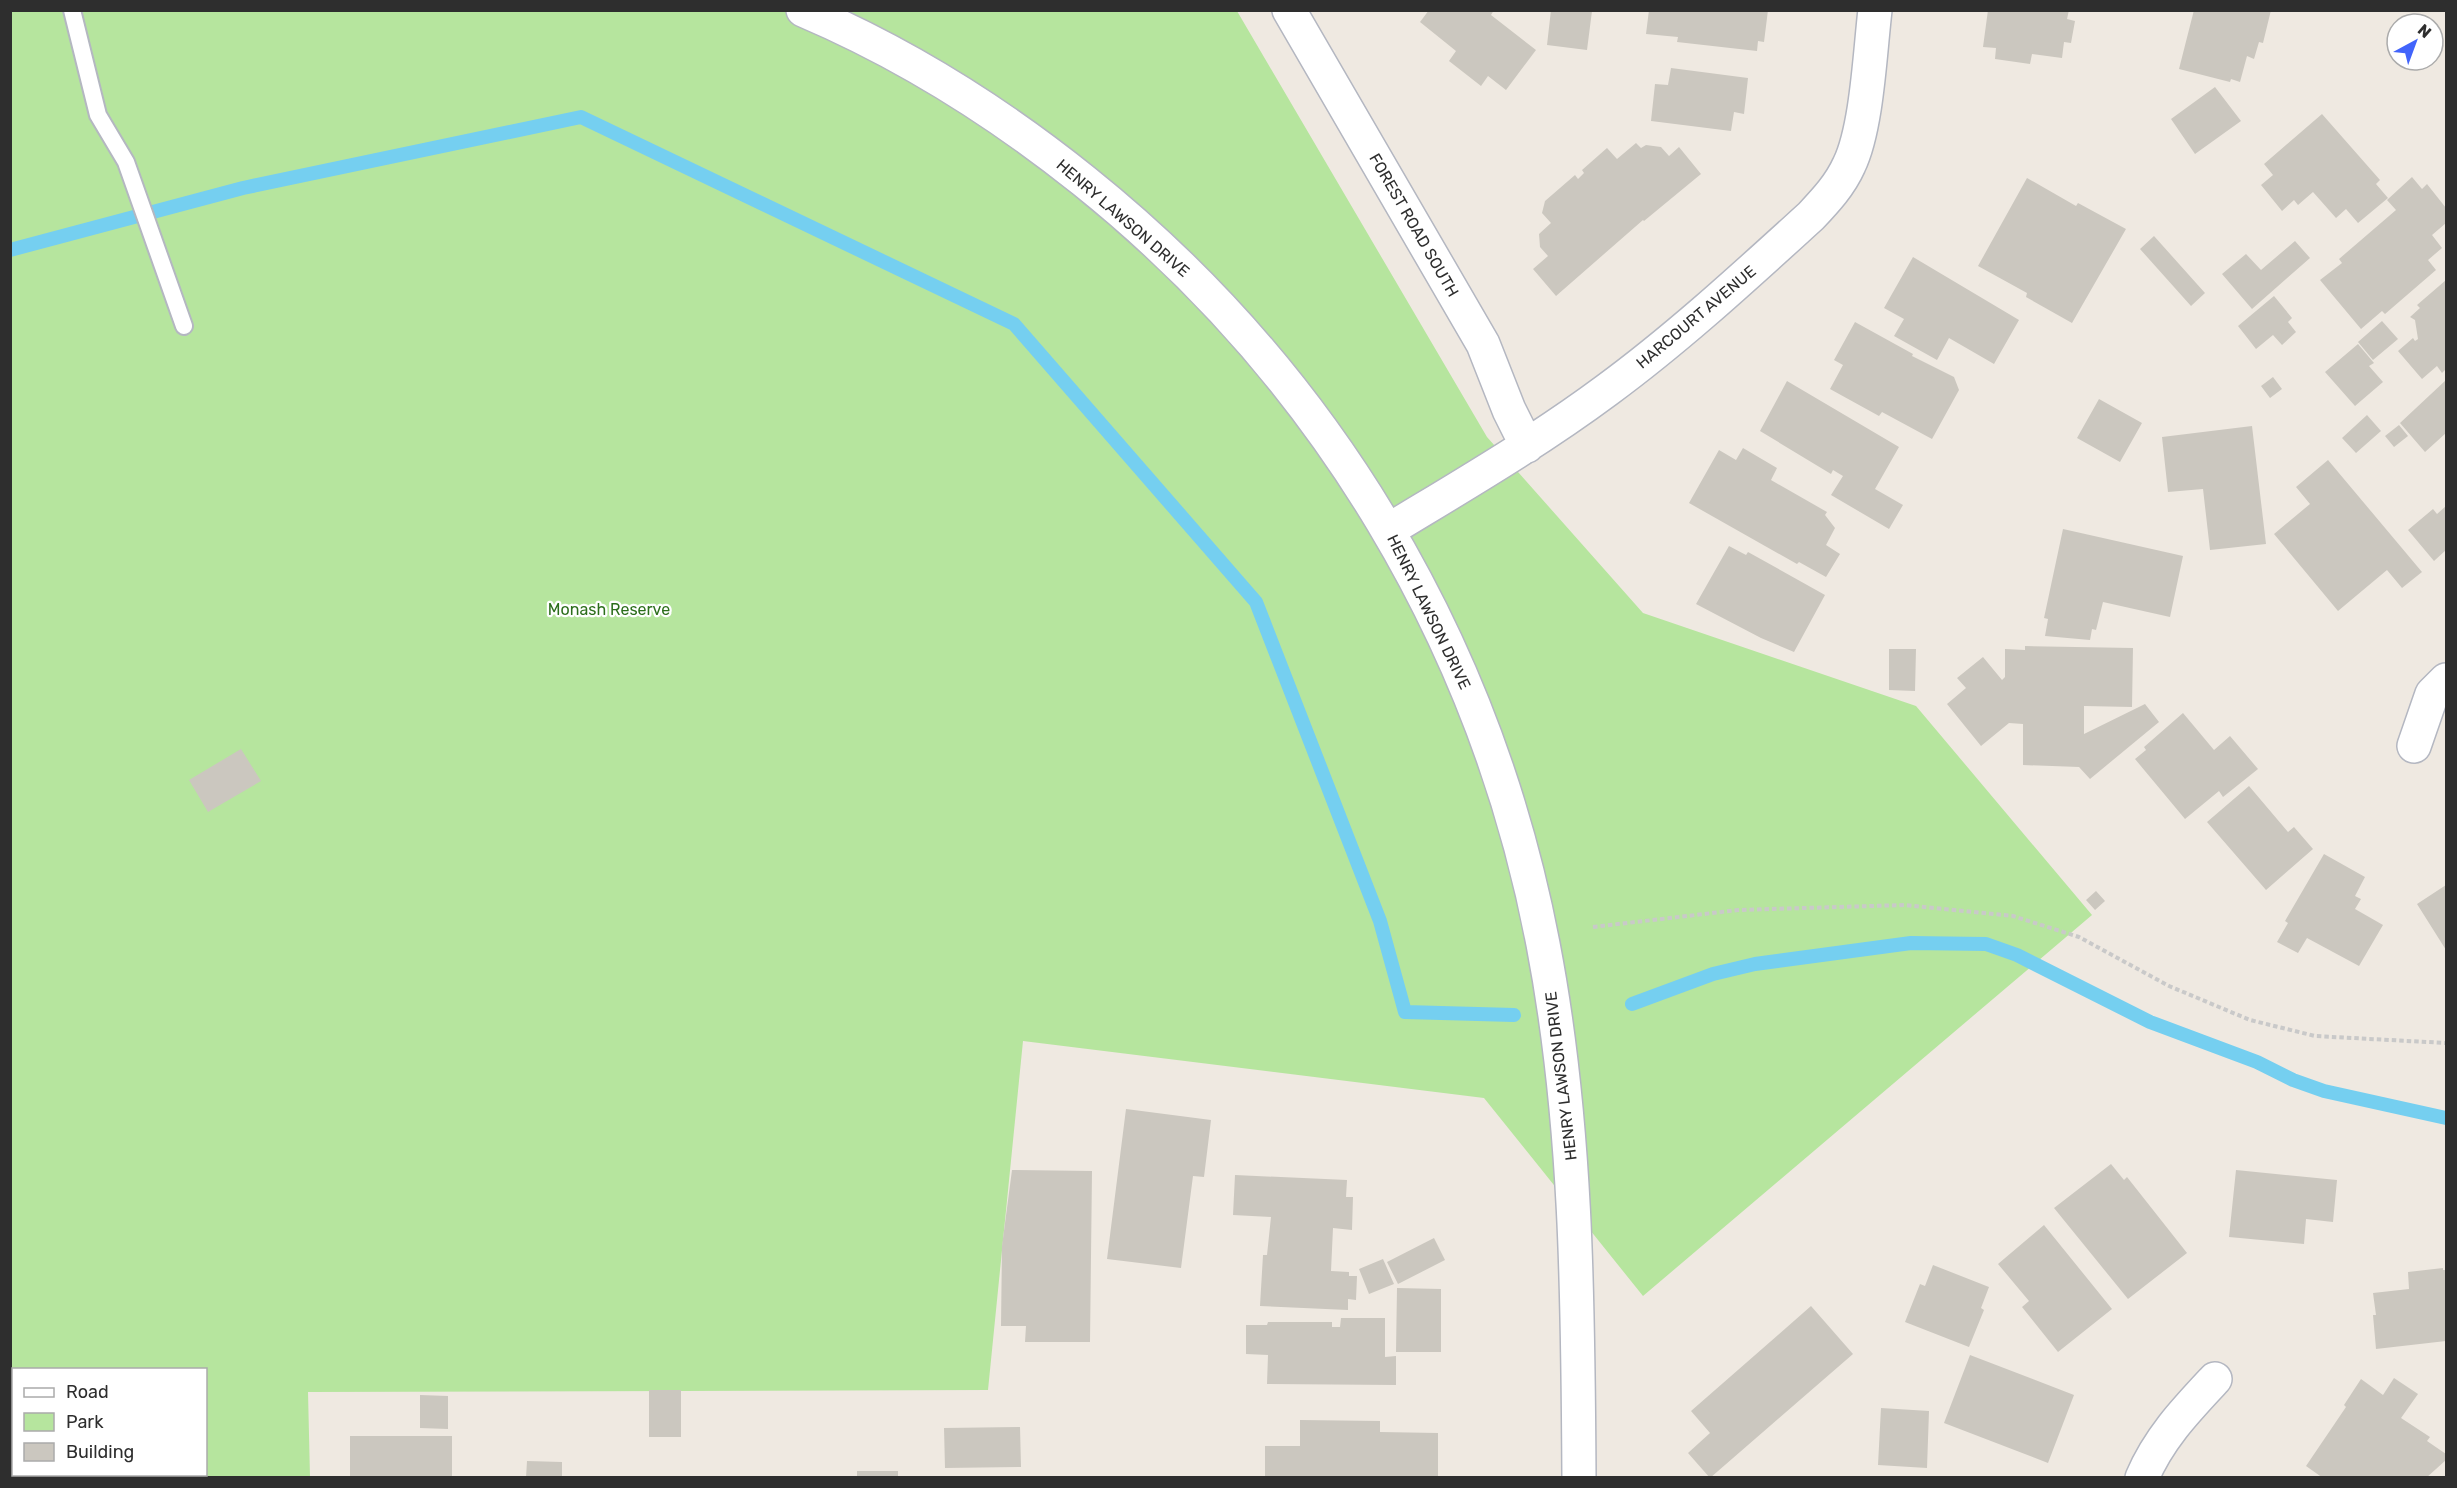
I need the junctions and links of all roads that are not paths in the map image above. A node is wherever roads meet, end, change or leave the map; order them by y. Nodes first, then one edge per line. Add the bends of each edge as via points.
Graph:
1 (72, 10) edge
2 (802, 10) edge
3 (1289, 10) edge
4 (1875, 10) edge
5 (184, 326) dead end
6 (1527, 446) junction
7 (1389, 530) junction
8 (2446, 680) edge
9 (2414, 746) dead end
10 (2216, 1379) dead end
11 (1579, 1478) edge
12 (2142, 1478) edge

1 - 5 lane via 98,115 126,162
2 - 7 main road, HENRY LAWSON DRIVE via 898,56 988,111 1054,157 1147,234 1224,311 1296,394
3 - 6 main road, FOREST ROAD SOUTH via 1483,344
4 - 6 main road, HARCOURT AVENUE via 1858,133 1850,163 1834,191 1765,258 1652,356
6 - 7 main road, HARCOURT AVENUE
7 - 11 main road, HENRY LAWSON DRIVE via 1429,606 1488,740 1522,850 1544,946 1561,1056 1573,1181
8 - 9 main road via 2432,694
10 - 12 main road via 2176,1420 2151,1456

